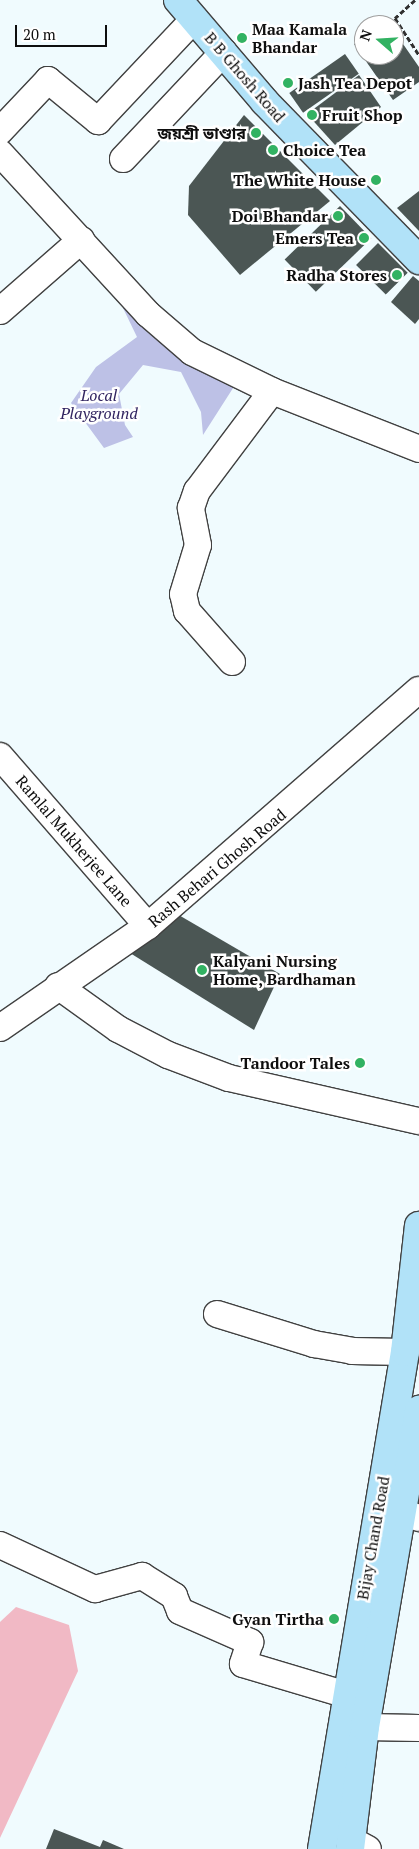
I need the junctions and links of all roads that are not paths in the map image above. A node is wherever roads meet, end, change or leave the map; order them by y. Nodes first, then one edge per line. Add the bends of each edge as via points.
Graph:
1 (186, 9) edge
2 (224, 52) junction
3 (0, 131) edge
4 (0, 153) edge
5 (124, 159) dead end
6 (81, 240) junction
7 (419, 260) edge
8 (0, 311) edge
9 (272, 391) junction
10 (419, 449) edge
11 (232, 662) dead end
12 (419, 690) edge
13 (0, 756) edge
14 (148, 926) junction
15 (58, 986) junction
16 (0, 1028) edge
17 (419, 1121) edge
18 (419, 1226) edge
19 (217, 1314) dead end
20 (405, 1352) junction
21 (419, 1410) edge
22 (411, 1515) edge
23 (0, 1545) edge
24 (347, 1695) junction
25 (365, 1727) junction
26 (419, 1728) edge
27 (356, 1846) edge
28 (322, 1849) edge

1 - 2 main road, B B Ghosh Road
1 - 3 street via 98,121 48,80
2 - 5 street
2 - 7 main road, B B Ghosh Road via 271,109
4 - 6 street
6 - 8 street
6 - 9 street via 148,314 192,352
9 - 10 street
9 - 11 street via 197,491 191,508 198,545 182,594 187,611
12 - 14 street, Rash Behari Ghosh Road
13 - 14 street, Ramlal Mukherjee Lane
14 - 15 street, Rash Behari Ghosh Road
15 - 16 street, Rash Behari Ghosh Road
15 - 17 street via 118,1029 168,1055 229,1078
18 - 20 main road, Bijay Chand Road
19 - 20 street via 314,1344 352,1351
20 - 24 main road, Bijay Chand Road
21 - 22 main road, Bijay Chand Road
22 - 25 main road, Bijay Chand Road
23 - 24 street via 95,1589 142,1576 174,1596 180,1611 250,1642 244,1664
24 - 28 main road, Bijay Chand Road
25 - 26 street
25 - 27 main road, Bijay Chand Road

